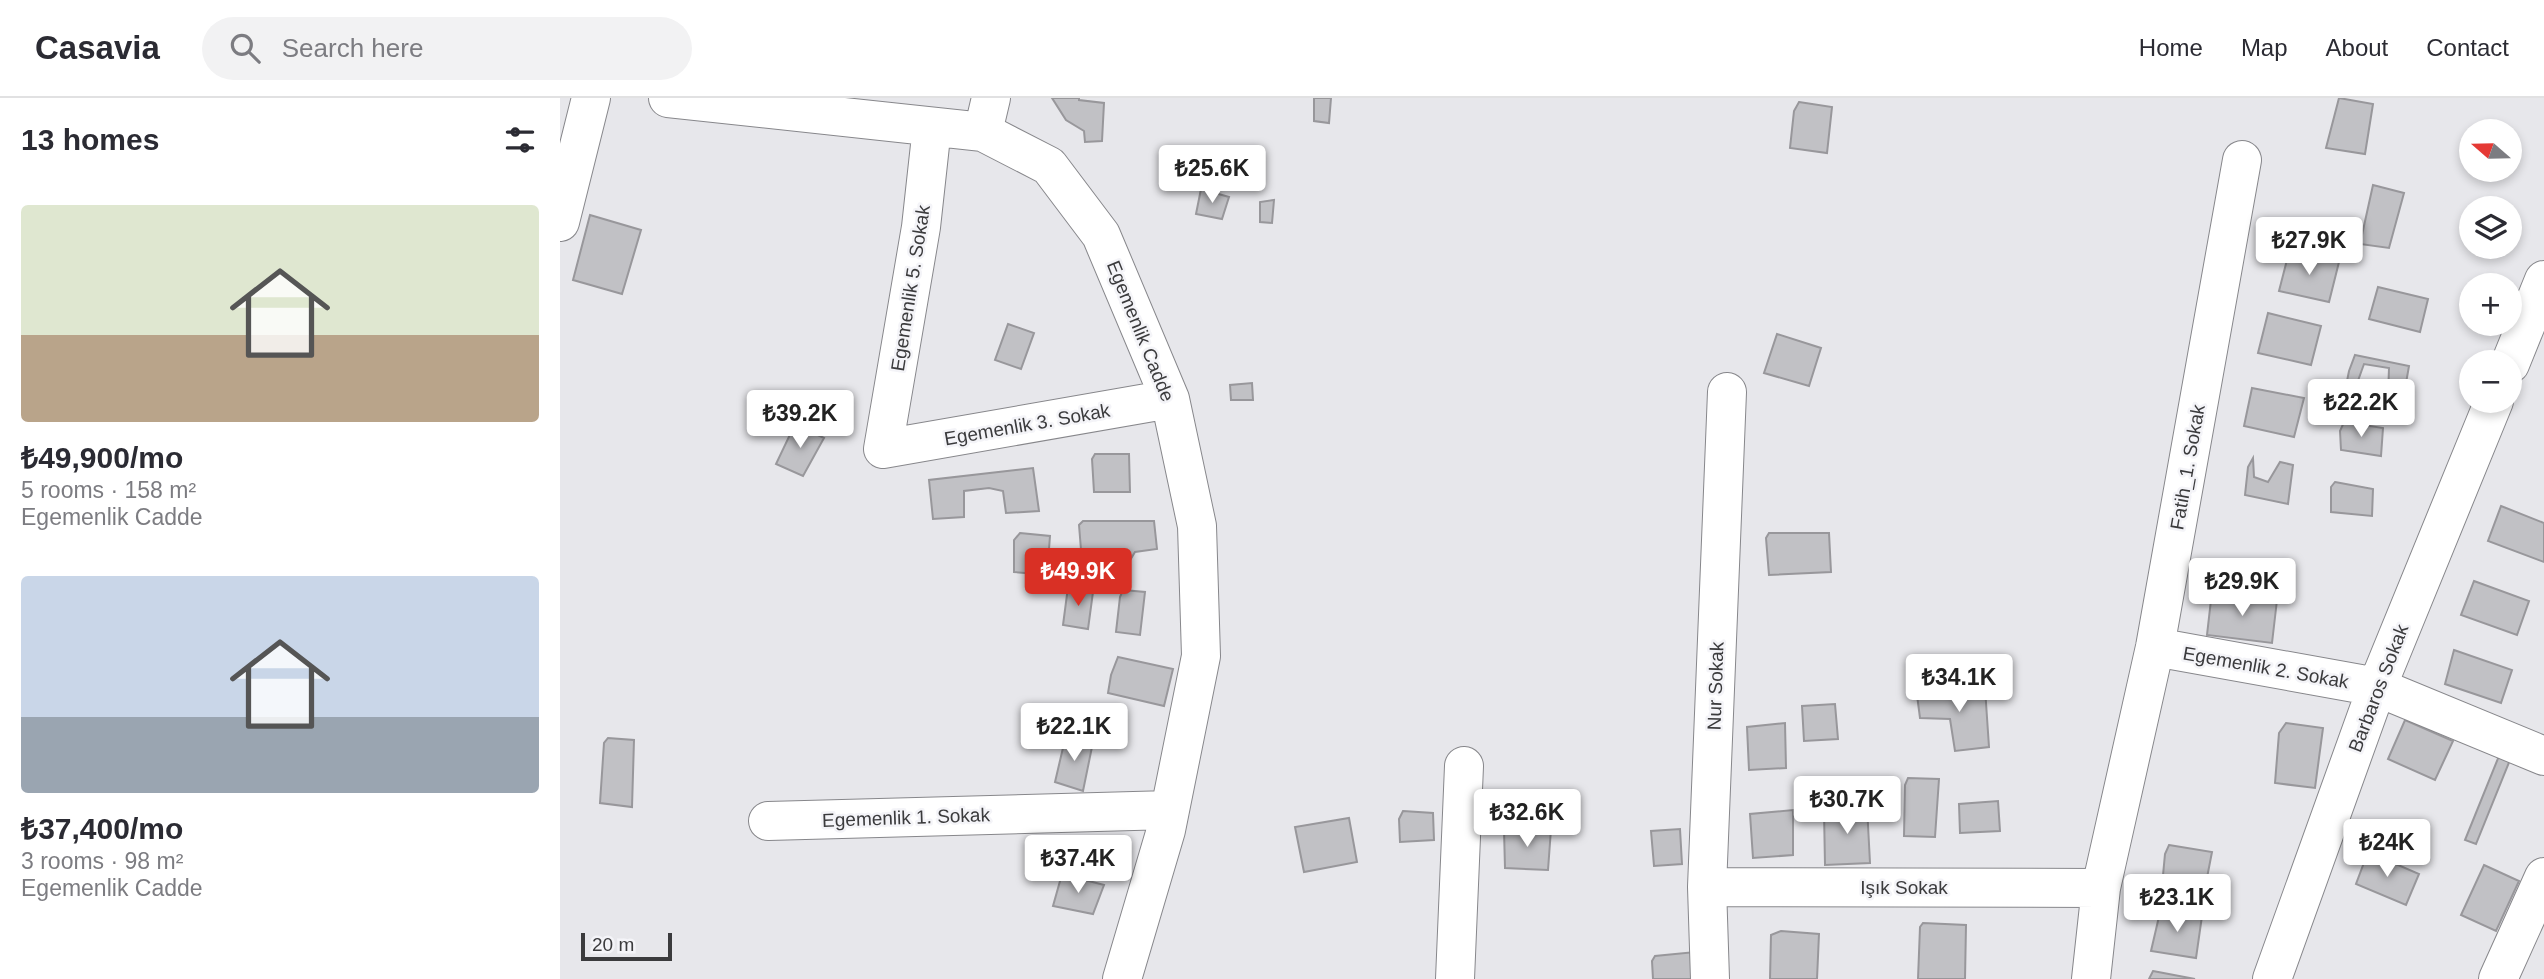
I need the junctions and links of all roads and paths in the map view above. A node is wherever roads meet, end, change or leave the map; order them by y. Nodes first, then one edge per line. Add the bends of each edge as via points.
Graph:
1 (591, 98) edge
2 (668, 98) edge
3 (987, 115) edge
4 (932, 127) junction
5 (2242, 160) dead end
6 (560, 222) edge
7 (2544, 280) edge
8 (2516, 350) edge
9 (1727, 392) dead end
10 (1170, 399) junction
11 (2489, 413) edge
12 (883, 449) joint
13 (2155, 648) junction
14 (2376, 687) junction
15 (2544, 756) edge
16 (1464, 766) dead end
17 (1170, 810) junction
18 (768, 821) dead end
19 (2544, 877) edge
20 (1707, 887) junction
21 (2101, 888) junction
22 (1122, 979) edge
23 (1455, 979) edge
24 (1710, 979) edge
25 (2091, 979) edge
26 (2272, 979) edge
27 (2498, 979) edge

1 - 6 street
2 - 4 street, Egemenlik Cadde
3 - 4 street, Egemenlik Cadde
3 - 10 street, Egemenlik Cadde via 1049,166 1101,235
4 - 12 street, Egemenlik 5. Sokak via 921,227
5 - 13 street, Fatih_1. Sokak
7 - 8 street
9 - 20 street, Nur Sokak
10 - 12 street, Egemenlik 3. Sokak
10 - 17 street, Egemenlik Cadde via 1197,526 1200,656
11 - 14 street, Barbaros Sokak
13 - 14 street, Egemenlik 2. Sokak
13 - 21 street, Fatih_1. Sokak
14 - 15 street, Egemenlik 2. Sokak
14 - 26 street, Barbaros Sokak
16 - 23 street
17 - 18 street, Egemenlik 1. Sokak
17 - 22 street, Egemenlik Cadde
19 - 27 street
20 - 21 street, Işık Sokak
20 - 24 street, Nur Sokak
21 - 25 street, Fatih_1. Sokak

